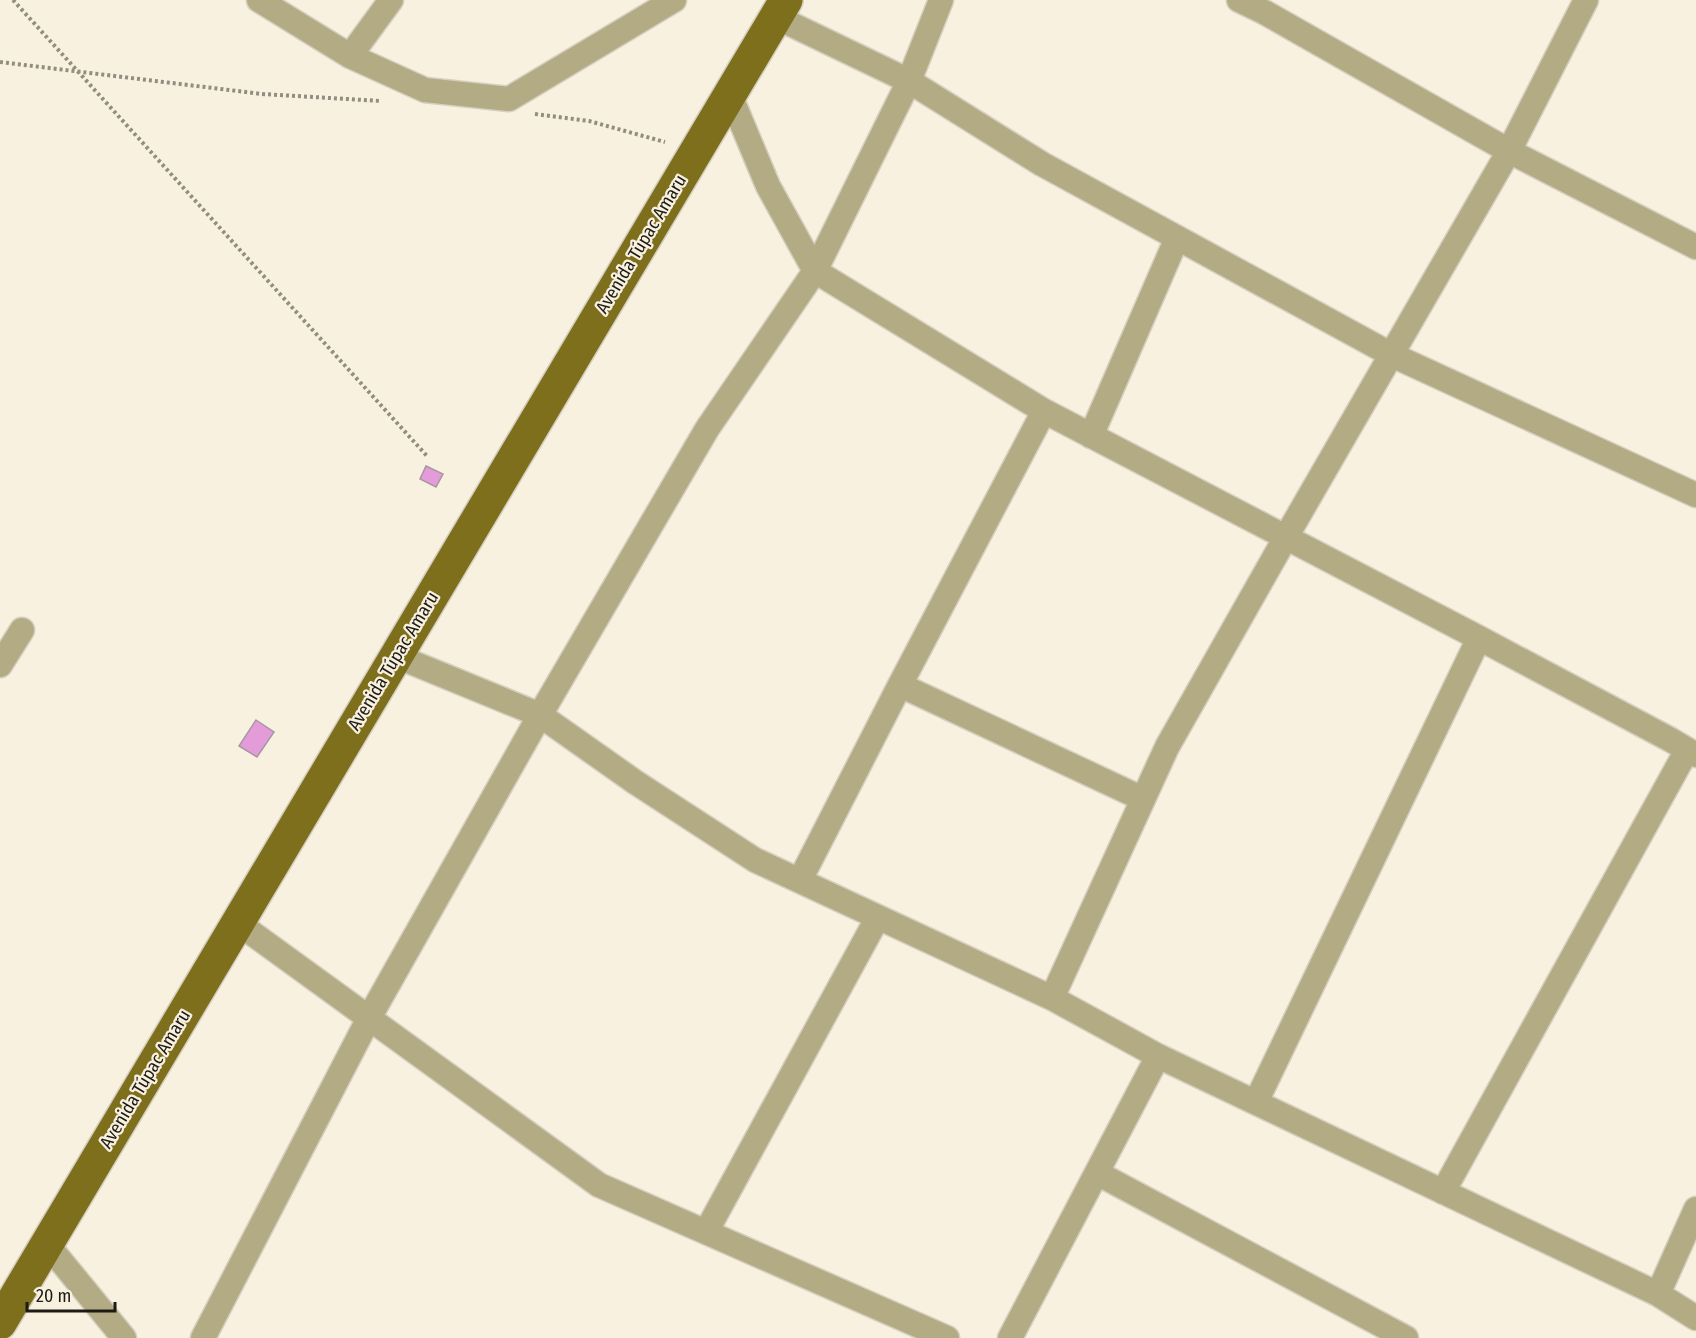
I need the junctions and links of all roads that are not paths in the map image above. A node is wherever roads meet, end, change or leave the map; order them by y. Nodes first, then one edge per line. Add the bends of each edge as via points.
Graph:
1 (259, 0) edge
2 (391, 0) edge
3 (674, 0) edge
4 (941, 0) edge
5 (1239, 0) edge
6 (1586, 0) edge
7 (781, 8) edge
8 (350, 56) junction
9 (909, 81) junction
10 (730, 95) junction
11 (1509, 151) junction
12 (1177, 238) junction
13 (1696, 247) edge
14 (815, 271) junction
15 (1392, 355) junction
16 (1044, 411) junction
17 (1091, 436) junction
18 (1696, 495) edge
19 (1286, 537) junction
20 (22, 630) dead end
21 (1479, 638) junction
22 (396, 656) junction
23 (0, 665) edge
24 (900, 685) junction
25 (540, 716) junction
26 (1691, 752) edge
27 (1143, 799) junction
28 (800, 880) junction
29 (879, 917) junction
30 (237, 923) junction
31 (1052, 998) junction
32 (369, 1018) junction
33 (1158, 1056) junction
34 (1256, 1102) junction
35 (1097, 1173) junction
36 (1443, 1192) junction
37 (1696, 1209) edge
38 (706, 1232) junction
39 (47, 1244) junction
40 (1658, 1294) junction
41 (1696, 1318) edge
42 (0, 1323) edge
43 (124, 1338) edge
44 (203, 1338) edge
45 (946, 1338) edge
46 (1010, 1338) edge
47 (1406, 1338) edge

1 - 8 street
2 - 8 street
3 - 8 street via 509,99 425,90
4 - 9 street
5 - 11 street
6 - 11 street
7 - 9 street
7 - 10 main road, Avenida Túpac Amaru
9 - 12 street via 1042,164
9 - 14 street
10 - 14 street via 768,186
10 - 22 main road, Avenida Túpac Amaru
11 - 13 street
11 - 15 street
12 - 15 street
12 - 17 street
14 - 16 street
14 - 25 street via 707,429
15 - 18 street
15 - 19 street
16 - 17 street
16 - 24 street
17 - 19 street
19 - 21 street
19 - 27 street via 1167,747
20 - 23 street
21 - 26 street
21 - 34 street
22 - 25 street
22 - 30 main road, Avenida Túpac Amaru
24 - 27 street
24 - 28 street
25 - 28 street via 755,860
25 - 32 street
26 - 36 street
27 - 31 street
28 - 29 street
29 - 31 street
29 - 38 street
30 - 32 street
30 - 39 main road, Avenida Túpac Amaru
31 - 33 street
32 - 38 street via 599,1185
32 - 44 street
33 - 34 street
33 - 35 street
34 - 36 street
35 - 46 street
35 - 47 street
36 - 40 street
37 - 40 street
38 - 45 street
39 - 42 main road, Avenida Túpac Amaru
39 - 43 street
40 - 41 street

